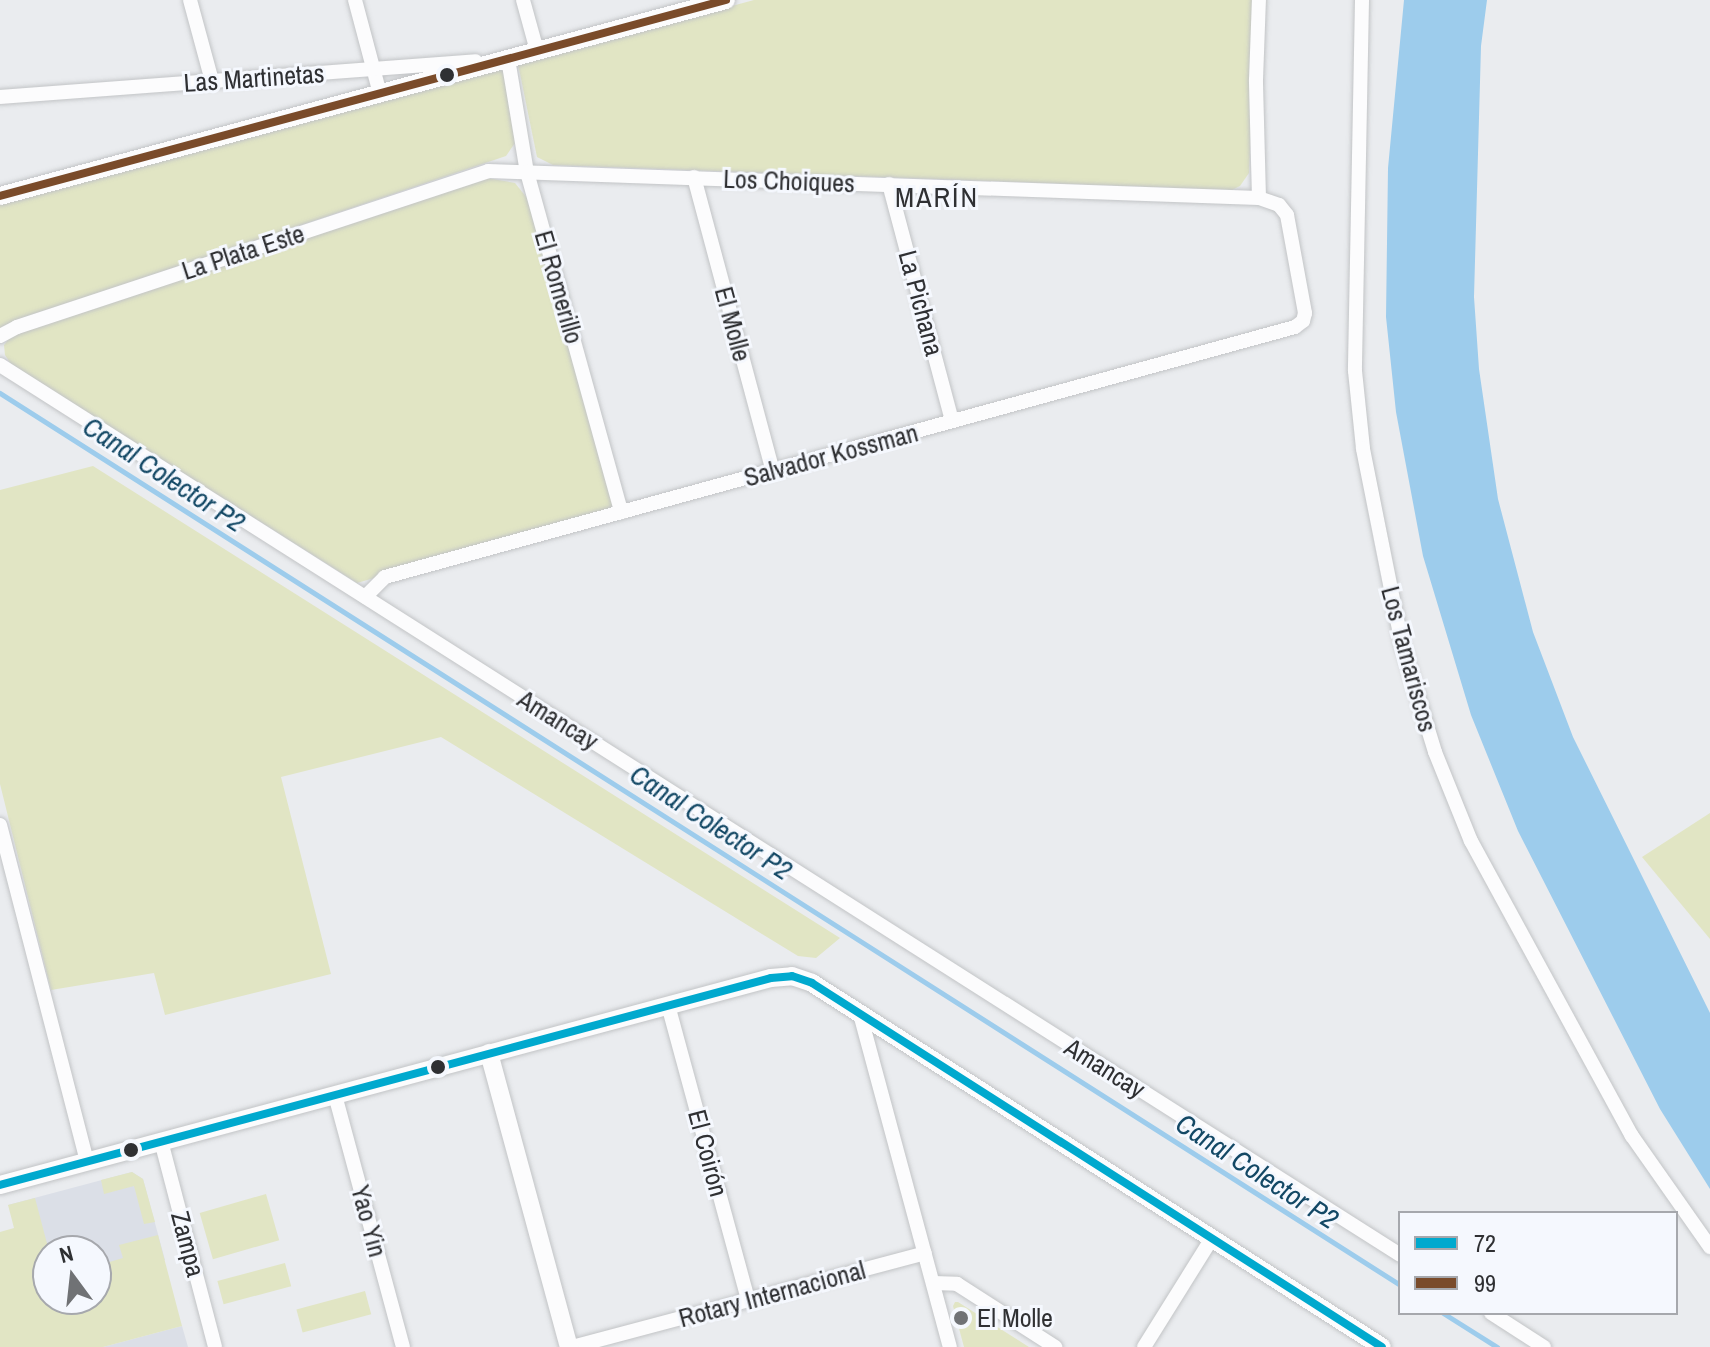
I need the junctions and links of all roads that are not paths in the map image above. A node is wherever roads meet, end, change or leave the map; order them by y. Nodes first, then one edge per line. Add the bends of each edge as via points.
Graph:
1 (190, 0) edge
2 (355, 0) edge
3 (523, 0) edge
4 (726, 0) edge
5 (1259, 0) edge
6 (1362, 0) edge
7 (690, 5) edge
8 (537, 51) junction
9 (508, 59) junction
10 (373, 69) junction
11 (212, 81) junction
12 (380, 94) junction
13 (0, 97) edge
14 (488, 171) joint
15 (527, 172) junction
16 (694, 177) junction
17 (889, 184) junction
18 (0, 196) edge
19 (1259, 198) junction
20 (1303, 321) joint
21 (0, 336) edge
22 (0, 365) edge
23 (952, 421) junction
24 (773, 471) junction
25 (621, 512) junction
26 (365, 597) junction
27 (0, 825) edge
28 (3, 847) edge
29 (668, 1005) junction
30 (860, 1014) junction
31 (489, 1053) junction
32 (335, 1095) junction
33 (161, 1141) junction
34 (87, 1161) junction
35 (0, 1185) edge
36 (1212, 1238) junction
37 (1710, 1247) edge
38 (925, 1253) junction
39 (1398, 1254) edge
40 (933, 1283) junction
41 (748, 1300) junction
42 (1494, 1315) edge
43 (215, 1347) edge
44 (403, 1347) edge
45 (571, 1347) edge
46 (950, 1347) edge
47 (1055, 1347) edge
48 (1144, 1347) edge
49 (1382, 1347) edge
50 (1544, 1347) edge

1 - 11 street
2 - 10 street
3 - 8 street
4 - 7 street
5 - 19 street
6 - 37 street, Los Tamariscos via 1356,381 1366,470 1402,644 1435,752 1471,841 1632,1136
7 - 8 street
8 - 9 street
9 - 10 street, Las Martinetas
9 - 12 street
9 - 15 street, El Romerillo
10 - 11 street, Las Martinetas
10 - 12 street
11 - 13 street, Las Martinetas
12 - 18 street
14 - 15 street, Los Choiques
14 - 21 street, La Plata Este
15 - 16 street, Los Choiques
15 - 25 street, El Romerillo
16 - 17 street, Los Choiques
16 - 24 street, El Molle
17 - 19 street, Los Choiques
17 - 23 street, La Pichana
19 - 20 street, Los Choiques via 1279,205 1289,222
20 - 23 street, Salvador Kossman via 1276,333
22 - 26 street, Amancay
23 - 24 street, Salvador Kossman
24 - 25 street, Salvador Kossman
25 - 26 street, Salvador Kossman via 385,577
26 - 39 street, Amancay
27 - 28 street
28 - 34 street
29 - 30 street via 792,976
29 - 31 street
29 - 41 street, El Coirón
30 - 36 street
30 - 38 street
31 - 32 street
31 - 45 street
32 - 33 street
32 - 44 street, Yao Yin
33 - 34 street
33 - 43 street, Zampa
34 - 35 street
36 - 48 street
36 - 49 street
38 - 40 street
38 - 41 street, Rotary Internacional
40 - 46 street
40 - 47 street via 961,1287
41 - 45 street, Rotary Internacional
42 - 50 street

